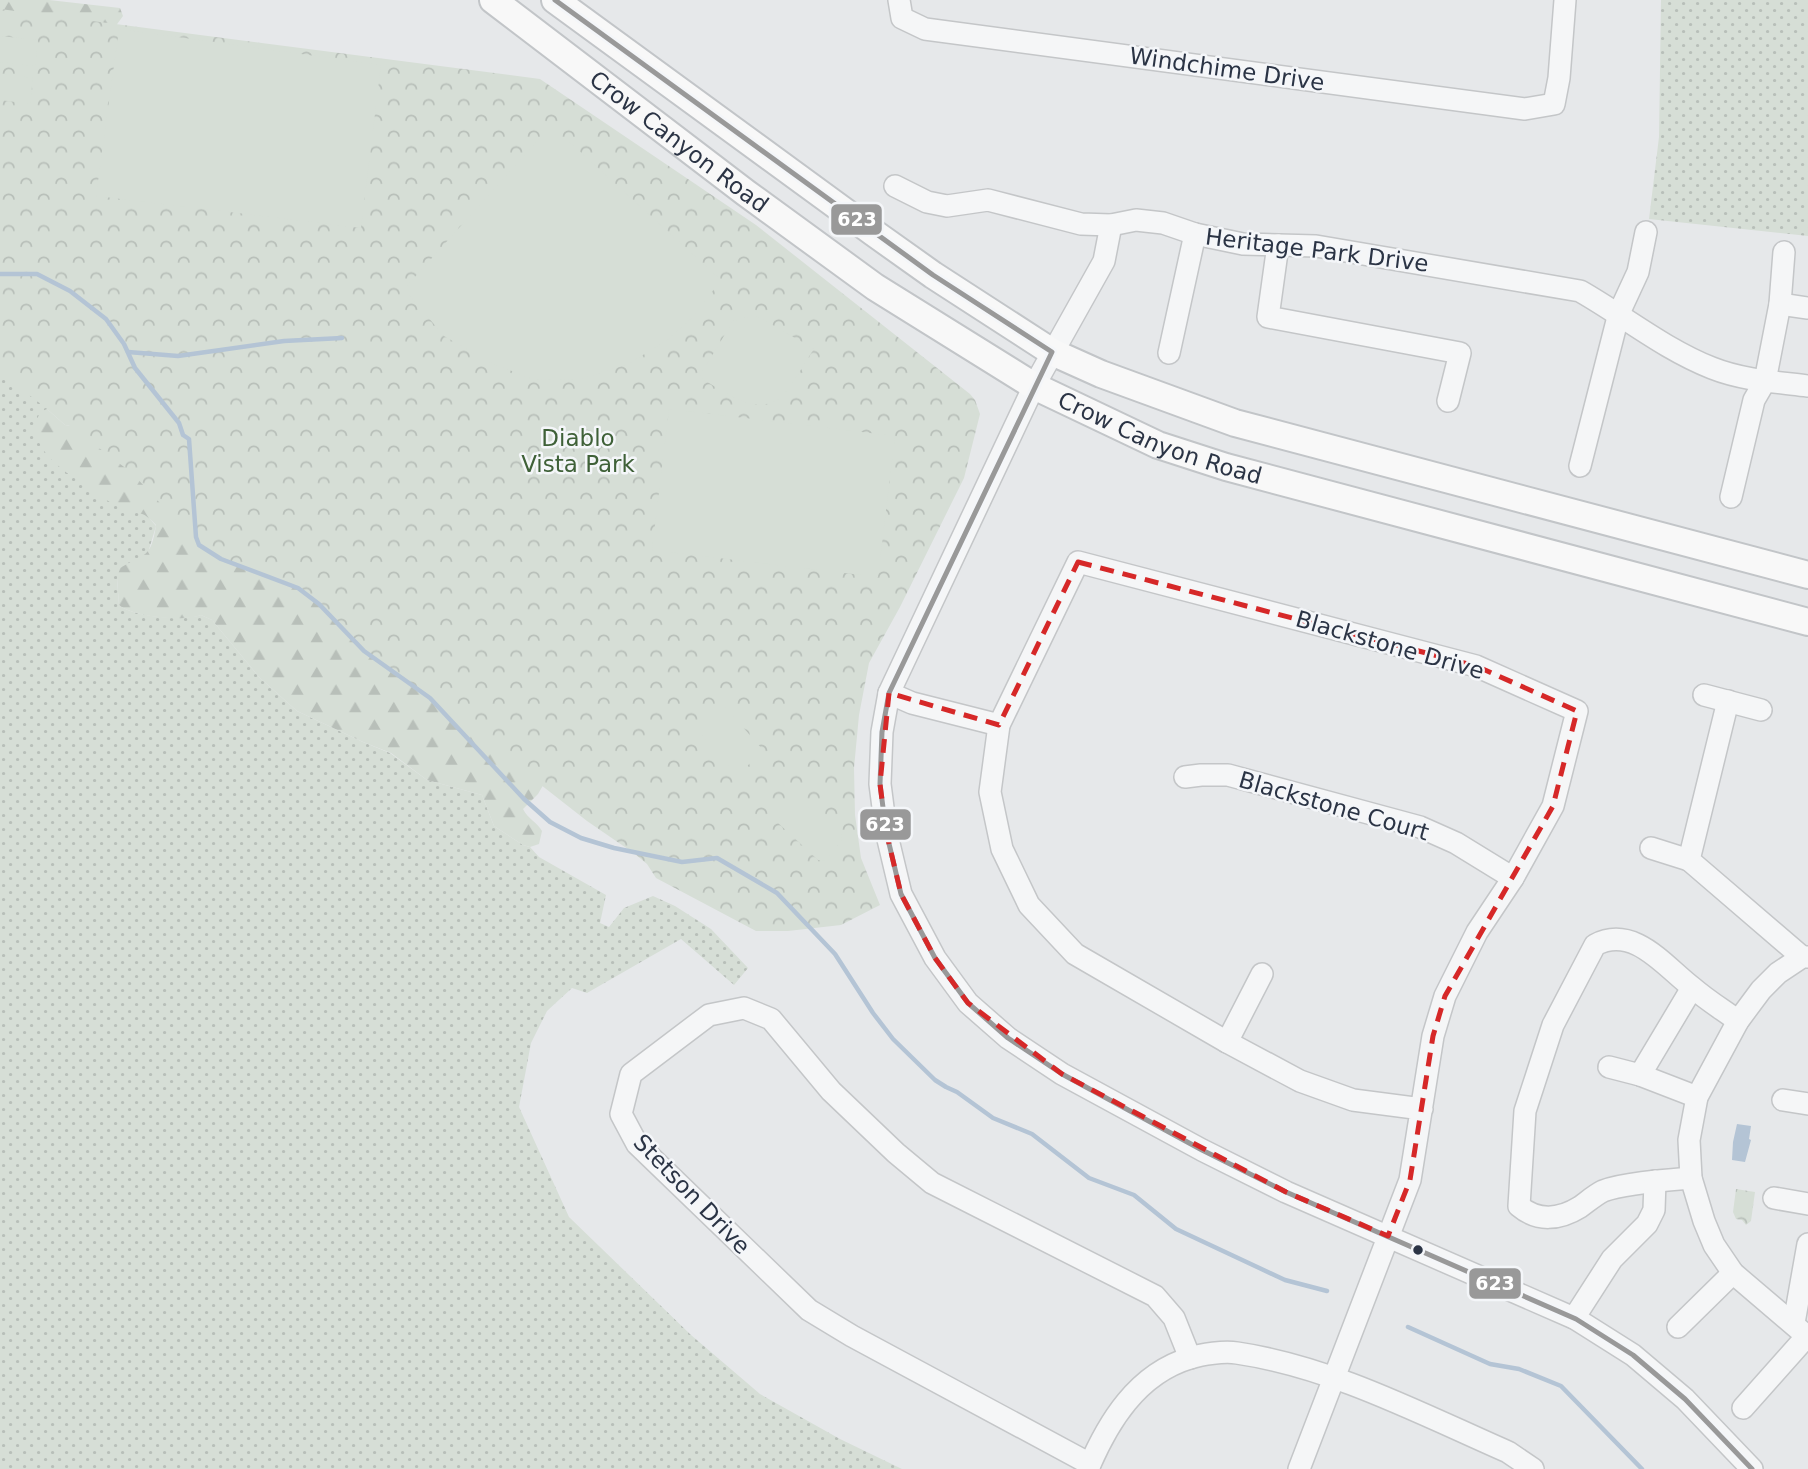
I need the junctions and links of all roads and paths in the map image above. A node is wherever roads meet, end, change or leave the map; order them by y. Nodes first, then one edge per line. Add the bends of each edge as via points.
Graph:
1 (493, 0) edge
2 (555, 0) edge
3 (1565, 0) edge
4 (900, 9) edge
5 (895, 186) dead end
6 (1111, 225) junction
7 (1646, 232) dead end
8 (1195, 234) junction
9 (1278, 245) junction
10 (1784, 252) dead end
11 (1780, 304) junction
12 (1808, 308) edge
13 (1619, 313) junction
14 (1052, 352) junction
15 (1169, 354) dead end
16 (1765, 381) junction
17 (1034, 386) junction
18 (1808, 386) edge
19 (1448, 401) dead end
20 (1580, 466) dead end
21 (1731, 497) dead end
22 (1808, 575) edge
23 (1808, 622) edge
24 (889, 693) junction
25 (1704, 695) dead end
26 (1728, 701) junction
27 (1761, 710) dead end
28 (999, 725) junction
29 (1185, 777) dead end
30 (1651, 848) dead end
31 (1689, 860) junction
32 (1513, 878) junction
33 (1805, 957) edge
34 (1262, 974) dead end
35 (1692, 988) junction
36 (1738, 1021) junction
37 (1227, 1042) junction
38 (1609, 1067) dead end
39 (1640, 1075) junction
40 (1697, 1097) junction
41 (1783, 1100) dead end
42 (1808, 1101) edge
43 (1422, 1109) junction
44 (1691, 1178) junction
45 (1656, 1181) junction
46 (1774, 1198) dead end
47 (1808, 1204) edge
48 (1388, 1236) junction
49 (1808, 1244) edge
50 (1733, 1273) junction
51 (1574, 1318) junction
52 (1678, 1327) dead end
53 (1803, 1332) edge
54 (1190, 1358) junction
55 (1336, 1377) junction
56 (1743, 1408) dead end
57 (1089, 1466) edge
58 (1299, 1469) edge
59 (1533, 1469) edge
60 (1752, 1469) edge

1 - 17 main road, Crow Canyon Road via 875,287
2 - 14 main road, Crow Canyon Road via 884,240
3 - 4 street, Windchime Drive via 1554,104 1525,109 925,29
5 - 6 street, Heritage Park Drive via 947,206 988,201 1082,224
6 - 8 street, Heritage Park Drive via 1136,220
6 - 14 street via 1104,261
7 - 13 street via 1638,272
8 - 9 street, Heritage Park Drive via 1243,244
8 - 15 street
9 - 13 street, Heritage Park Drive via 1316,246 1580,291
9 - 19 street via 1268,317 1460,353
10 - 11 street
11 - 12 street
11 - 16 street
13 - 16 street, Heritage Park Drive via 1650,336 1712,368
13 - 20 street
14 - 17 street
14 - 22 main road, Crow Canyon Road via 1235,423
16 - 18 street, Heritage Park Drive
16 - 21 street via 1754,400
17 - 23 main road, Crow Canyon Road via 1158,445 1226,467
17 - 24 street
24 - 28 street
24 - 48 street via 880,784 901,894 935,958 968,1003 1008,1038 1062,1074 1286,1192
25 - 26 street
26 - 27 street
26 - 31 street
28 - 32 street, Blackstone Drive via 1078,562 1476,666 1577,711 1553,806
28 - 37 street, Blackstone Drive via 990,792 1002,849 1029,905 1075,954
29 - 32 street, Blackstone Court via 1228,775 1420,827
30 - 31 street
31 - 33 street
32 - 43 street, Blackstone Drive via 1477,932 1445,996 1433,1036
33 - 36 street via 1778,973
34 - 37 street
35 - 36 street
35 - 39 street
35 - 45 street via 1652,953 1629,941 1608,938 1595,945 1553,1026 1525,1111 1519,1206 1530,1215 1550,1219 1603,1192
36 - 40 street
37 - 43 street, Blackstone Drive via 1300,1081 1353,1100
38 - 39 street
39 - 40 street
40 - 44 street via 1689,1135
41 - 42 street
43 - 48 street, Blackstone Drive via 1410,1180
44 - 45 street
44 - 50 street via 1714,1245
45 - 51 street via 1654,1210 1647,1224 1612,1259
46 - 47 street
48 - 51 street
48 - 55 street, Blackstone Drive
49 - 53 street
50 - 52 street
50 - 53 street
51 - 60 street via 1654,1372
53 - 56 street
54 - 55 street via 1235,1352
54 - 57 street via 1165,1369 1123,1404
54 - 57 street, Stetson Drive via 1174,1318 1155,1296 932,1183 831,1091 771,1019 744,1007 709,1015 631,1074 621,1114 637,1144 809,1310
55 - 58 street, Blackstone Drive
55 - 59 street via 1508,1452

